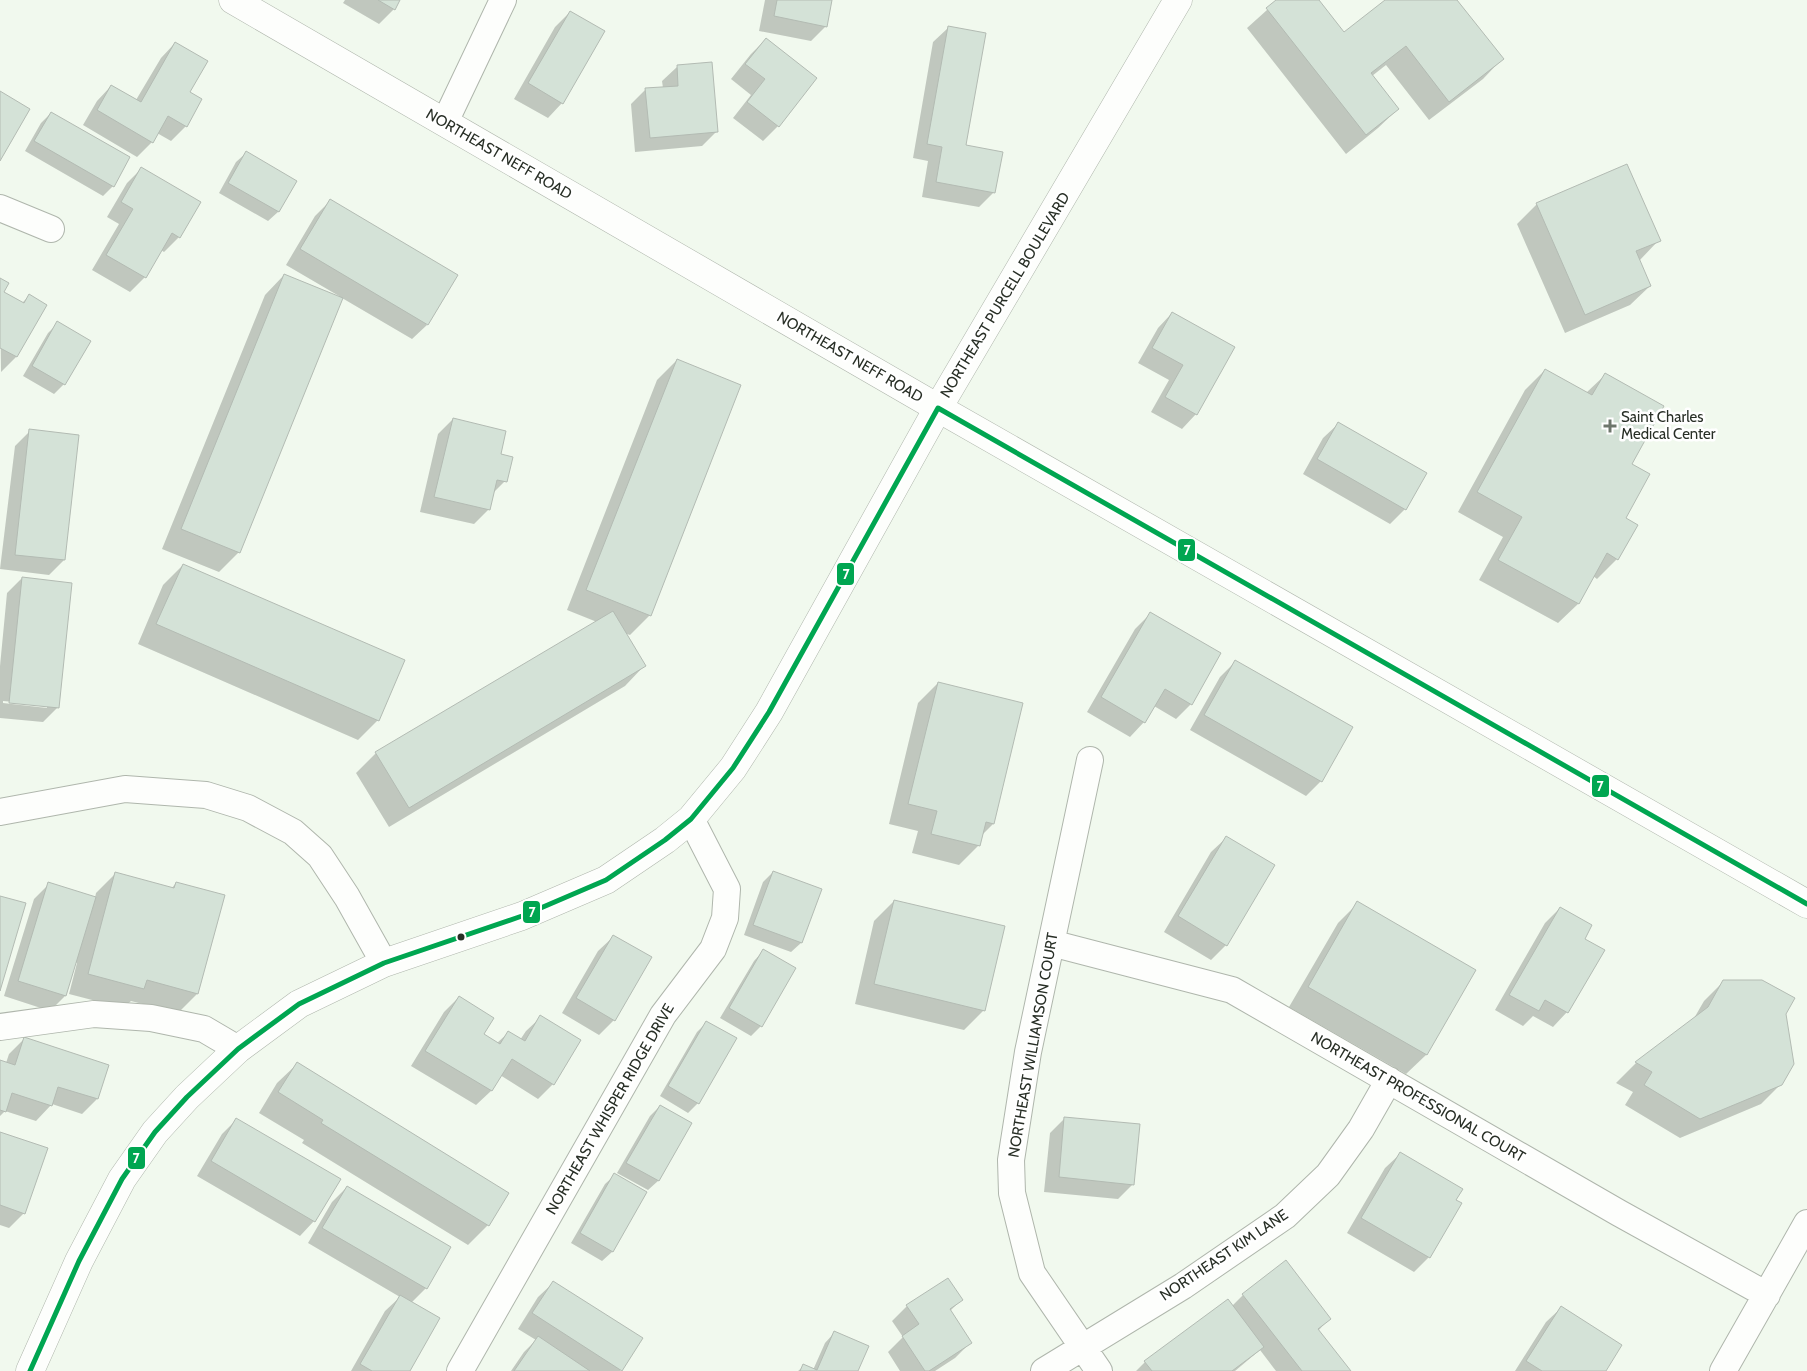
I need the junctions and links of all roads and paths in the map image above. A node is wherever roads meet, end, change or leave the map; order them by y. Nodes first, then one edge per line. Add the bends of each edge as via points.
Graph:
1 (232, 0) edge
2 (503, 0) edge
3 (1178, 0) edge
4 (445, 122) junction
5 (0, 208) edge
6 (51, 229) dead end
7 (938, 408) junction
8 (1090, 760) dead end
9 (0, 812) edge
10 (691, 819) junction
11 (1807, 904) edge
12 (1051, 943) junction
13 (384, 963) junction
14 (0, 1027) edge
15 (238, 1049) junction
16 (1389, 1080) junction
17 (1807, 1223) edge
18 (1767, 1295) junction
19 (1082, 1346) junction
20 (30, 1371) edge
21 (460, 1371) edge
22 (1044, 1371) edge
23 (1099, 1371) edge
24 (1723, 1371) edge

1 - 4 street, NORTHEAST NEFF ROAD
2 - 4 street
3 - 7 street, NORTHEAST PURCELL BOULEVARD
4 - 7 street, NORTHEAST NEFF ROAD
5 - 6 street
7 - 10 street, NORTHEAST PURCELL BOULEVARD via 769,712 733,768
7 - 11 street, NORTHEAST NEFF ROAD
8 - 12 street, NORTHEAST WILLIAMSON COURT
9 - 13 street via 125,788 206,795 248,808 293,832 320,856
10 - 13 street, NORTHEAST PURCELL BOULEVARD via 606,880 522,916
10 - 21 street, NORTHEAST WHISPER RIDGE DRIVE via 727,889 725,918 716,941 662,1015
12 - 16 street, NORTHEAST PROFESSIONAL COURT via 1232,990
12 - 19 street, NORTHEAST WILLIAMSON COURT via 1028,1052 1011,1160 1012,1193 1032,1273
13 - 15 street, NORTHEAST PURCELL BOULEVARD via 299,1004
14 - 15 street via 94,1014 151,1018 204,1030
15 - 20 street, NORTHEAST PURCELL BOULEVARD via 187,1096 155,1132 122,1179 79,1262
16 - 18 street, NORTHEAST PROFESSIONAL COURT
16 - 19 street, NORTHEAST KIM LANE via 1361,1129 1328,1175 1285,1216 1183,1286
17 - 18 street
18 - 24 street
19 - 22 street, NORTHEAST KIM LANE
19 - 23 street, NORTHEAST WILLIAMSON COURT

